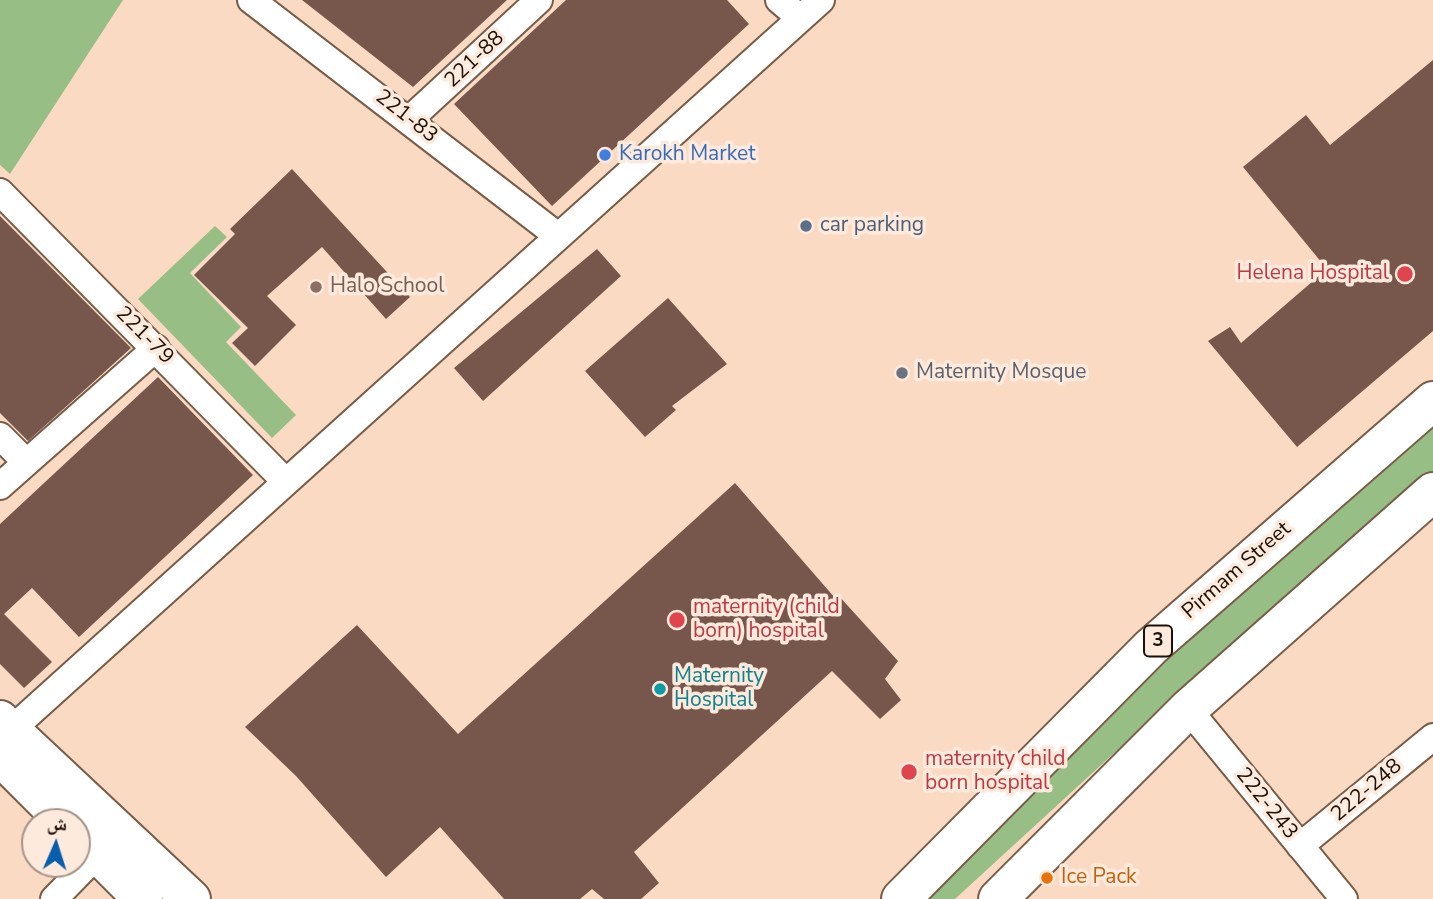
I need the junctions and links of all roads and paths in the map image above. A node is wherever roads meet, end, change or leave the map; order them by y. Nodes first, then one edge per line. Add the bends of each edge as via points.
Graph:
1 (251, 0) edge
2 (779, 0) edge
3 (821, 0) edge
4 (530, 3) edge
5 (800, 18) junction
6 (410, 119) junction
7 (0, 192) edge
8 (558, 236) junction
9 (156, 348) junction
10 (1433, 401) edge
11 (0, 436) edge
12 (26, 462) junction
13 (286, 482) junction
14 (0, 486) edge
15 (1433, 492) edge
16 (1188, 709) junction
17 (4, 735) edge
18 (1433, 737) edge
19 (56, 808) edge
20 (91, 846) edge
21 (1300, 846) junction
22 (67, 878) edge
23 (1336, 896) edge
24 (54, 899) edge
25 (143, 899) edge
26 (191, 899) edge
27 (901, 899) edge
28 (998, 899) edge

1 - 6 street, 221-83
2 - 5 street
3 - 5 street
4 - 6 street, 221-88
5 - 8 street
6 - 8 street, 221-83
7 - 9 street, 221-79
8 - 13 street
9 - 12 street
9 - 13 street, 221-79
10 - 27 main road, Pirmam Street / 3 via 1151,647
11 - 12 street
12 - 14 street
13 - 17 street
15 - 16 main road
16 - 21 street, 222-243
16 - 28 main road
17 - 19 main road
17 - 26 main road
18 - 21 street, 222-248
20 - 25 main road
21 - 23 street, 222-243
22 - 24 street

